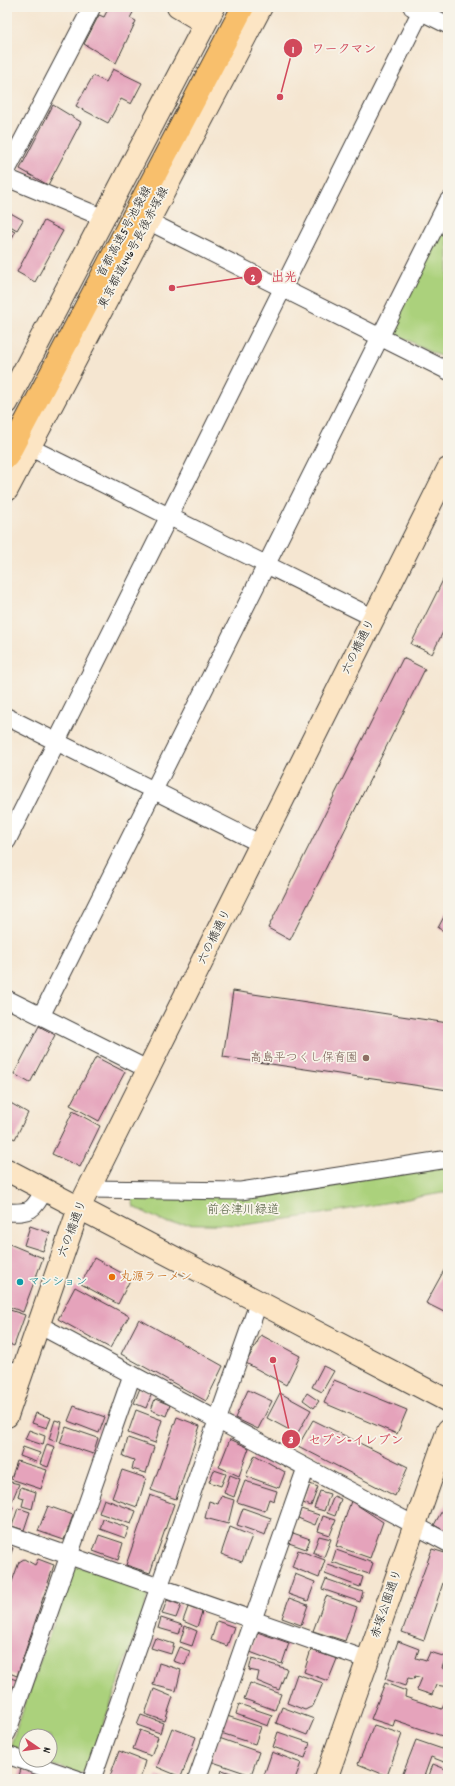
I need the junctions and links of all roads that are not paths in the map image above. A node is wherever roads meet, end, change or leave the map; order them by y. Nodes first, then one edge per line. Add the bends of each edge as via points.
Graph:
1 (92, 7) edge
2 (178, 7) edge
3 (228, 7) edge
4 (243, 7) edge
5 (261, 7) edge
6 (418, 8) edge
7 (209, 15) edge
8 (448, 25) edge
9 (7, 170) edge
10 (7, 178) edge
11 (448, 201) edge
12 (104, 218) junction
13 (148, 221) junction
14 (282, 289) junction
15 (380, 338) junction
16 (448, 371) edge
17 (7, 403) edge
18 (7, 429) edge
19 (29, 447) junction
20 (7, 457) edge
21 (448, 469) edge
22 (7, 490) edge
23 (169, 516) junction
24 (266, 565) junction
25 (374, 618) junction
26 (7, 717) edge
27 (56, 742) junction
28 (154, 791) junction
29 (7, 841) edge
30 (261, 844) junction
31 (7, 999) edge
32 (42, 1016) junction
33 (149, 1070) junction
34 (448, 1159) edge
35 (7, 1170) edge
36 (44, 1190) junction
37 (84, 1198) junction
38 (7, 1212) edge
39 (259, 1301) junction
40 (39, 1325) junction
41 (14, 1372) edge
42 (132, 1376) junction
43 (448, 1401) edge
44 (7, 1416) edge
45 (218, 1421) junction
46 (448, 1430) edge
47 (306, 1468) junction
48 (415, 1525) junction
49 (7, 1534) edge
50 (448, 1543) edge
51 (68, 1555) junction
52 (160, 1587) junction
53 (253, 1620) junction
54 (368, 1660) junction
55 (7, 1733) edge
56 (7, 1755) edge
57 (77, 1779) edge
58 (92, 1779) edge
59 (197, 1779) edge
60 (326, 1779) edge

1 - 9 street
2 - 7 street
3 - 18 highway, 首都高速5号池袋線
4 - 20 highway, 首都高速5号池袋線
5 - 13 street, 東京都道446号長後赤塚線
6 - 8 street
6 - 14 street
7 - 12 street
10 - 12 street
11 - 15 street
12 - 17 street
13 - 14 street
13 - 19 street, 東京都道446号長後赤塚線
14 - 15 street
14 - 23 street
15 - 16 street
15 - 24 street
19 - 22 street, 東京都道446号長後赤塚線
19 - 23 street
21 - 25 street, 六の橋通り
23 - 24 street
23 - 27 street
24 - 25 street
24 - 28 street
25 - 30 street, 六の橋通り
26 - 27 street
27 - 28 street
27 - 29 street
28 - 30 street
28 - 32 street
30 - 33 street, 六の橋通り
31 - 32 street
32 - 33 street
33 - 37 street, 六の橋通り
34 - 37 street via 241,1191
35 - 36 street
36 - 37 street
36 - 38 street via 30,1211
37 - 39 street
37 - 40 street, 六の橋通り
39 - 43 street
39 - 45 street
40 - 41 street, 六の橋通り
40 - 42 street
41 - 44 street, 六の橋通り
42 - 45 street
42 - 51 street
45 - 47 street
45 - 52 street
46 - 48 street, 赤塚公園通り
47 - 48 street
47 - 53 street
48 - 50 street
48 - 54 street, 赤塚公園通り
49 - 51 street
51 - 52 street
51 - 55 street
52 - 53 street
52 - 58 street
53 - 54 street
53 - 59 street
54 - 60 street, 赤塚公園通り
56 - 57 street

